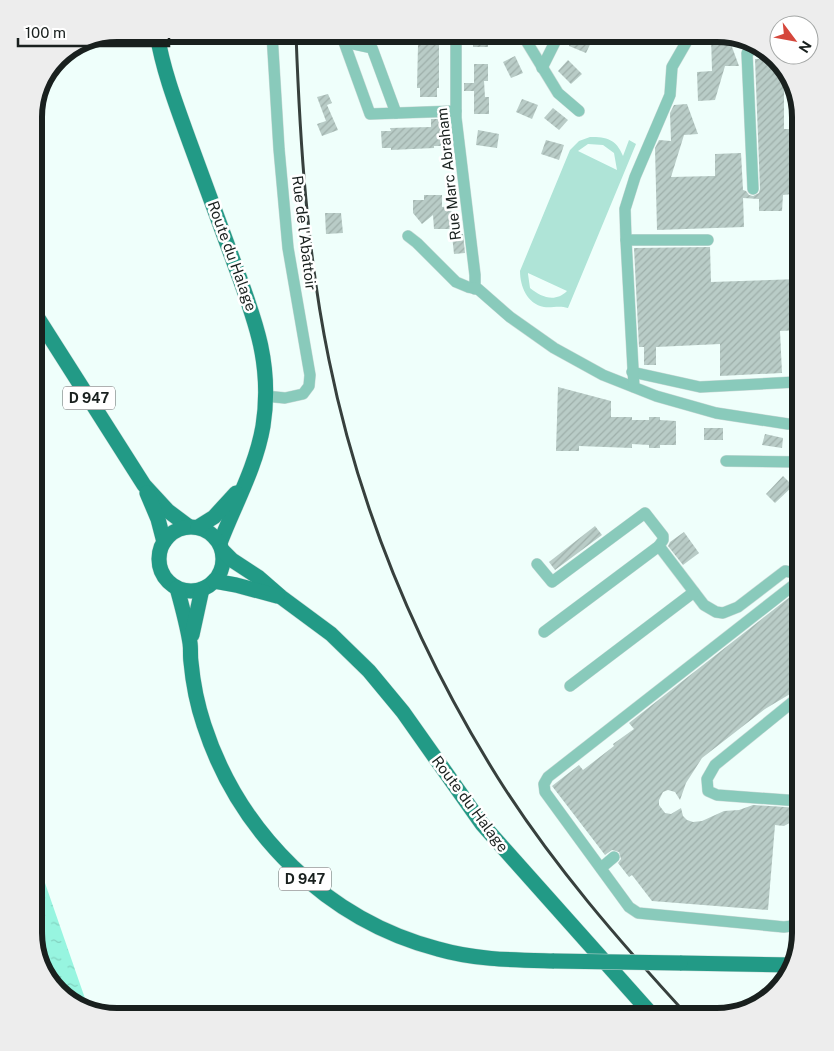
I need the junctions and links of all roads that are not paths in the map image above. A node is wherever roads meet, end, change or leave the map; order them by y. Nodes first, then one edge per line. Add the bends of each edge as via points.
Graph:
1 (158, 43) edge
2 (273, 43) edge
3 (345, 43) edge
4 (358, 43) edge
5 (456, 43) edge
6 (527, 43) edge
7 (554, 43) edge
8 (686, 43) edge
9 (750, 51) edge
10 (542, 68) junction
11 (579, 111) dead end
12 (456, 112) junction
13 (396, 113) junction
14 (753, 189) dead end
15 (408, 236) dead end
16 (626, 240) junction
17 (708, 240) dead end
18 (475, 289) junction
19 (43, 326) edge
20 (632, 372) junction
21 (792, 382) edge
22 (634, 387) junction
23 (265, 396) junction
24 (792, 424) edge
25 (726, 461) dead end
26 (792, 462) edge
27 (246, 482) junction
28 (144, 484) junction
29 (193, 526) junction
30 (164, 542) junction
31 (659, 546) junction
32 (221, 547) junction
33 (537, 564) dead end
34 (792, 572) edge
35 (208, 585) junction
36 (792, 586) edge
37 (177, 588) junction
38 (694, 592) junction
39 (281, 597) junction
40 (544, 632) dead end
41 (190, 644) junction
42 (570, 686) dead end
43 (792, 702) edge
44 (792, 800) edge
45 (614, 857) dead end
46 (600, 868) junction
47 (792, 926) edge
48 (785, 965) edge
49 (646, 1008) edge

1 - 23 main road, Route du Halage via 175,104 257,326 263,349
2 - 23 street, Rue de l'Abattoir via 288,248 310,374 309,386 302,394 285,398
3 - 13 street via 370,114
4 - 13 street via 372,48
5 - 12 street, Rue Marc Abraham
6 - 10 street
7 - 10 street
8 - 16 street via 672,67 670,94 635,177 626,210
9 - 14 street via 747,53
10 - 11 street via 558,93
12 - 13 street
12 - 18 street, Rue Marc Abraham
15 - 18 street via 456,282
16 - 17 street
16 - 20 street
18 - 22 street via 554,348 603,375
19 - 28 main road, D 947
20 - 21 street via 700,387
20 - 22 street
22 - 24 street via 716,413
23 - 27 main road, Route du Halage via 259,445
25 - 26 street
27 - 29 main road, Route du Halage via 214,517
27 - 32 main road, Route du Halage
28 - 29 main road, D 947 via 168,510
28 - 30 main road, D 947
29 - 30 main road via 178,529
29 - 32 main road via 211,532
30 - 37 main road via 160,550 160,568
31 - 33 street via 663,536 645,512 552,582
31 - 38 street
31 - 40 street
32 - 35 main road via 223,567
32 - 39 main road, Route du Halage via 232,560
34 - 38 street via 785,571 738,607 723,613 704,605
35 - 37 main road via 194,591
35 - 39 main road, Route du Halage via 236,585
35 - 41 main road, D 947
36 - 46 street via 548,777 544,784 545,792
37 - 41 main road, D 947
38 - 42 street
39 - 49 main road, Route du Halage via 331,634 388,692 482,824
41 - 48 main road, D 947, bridge via 195,692 216,760 233,793 278,852 307,881 367,922 401,937 474,957
43 - 44 street via 715,765 708,779 708,791 717,795
45 - 46 street
46 - 47 street via 629,907 638,913

